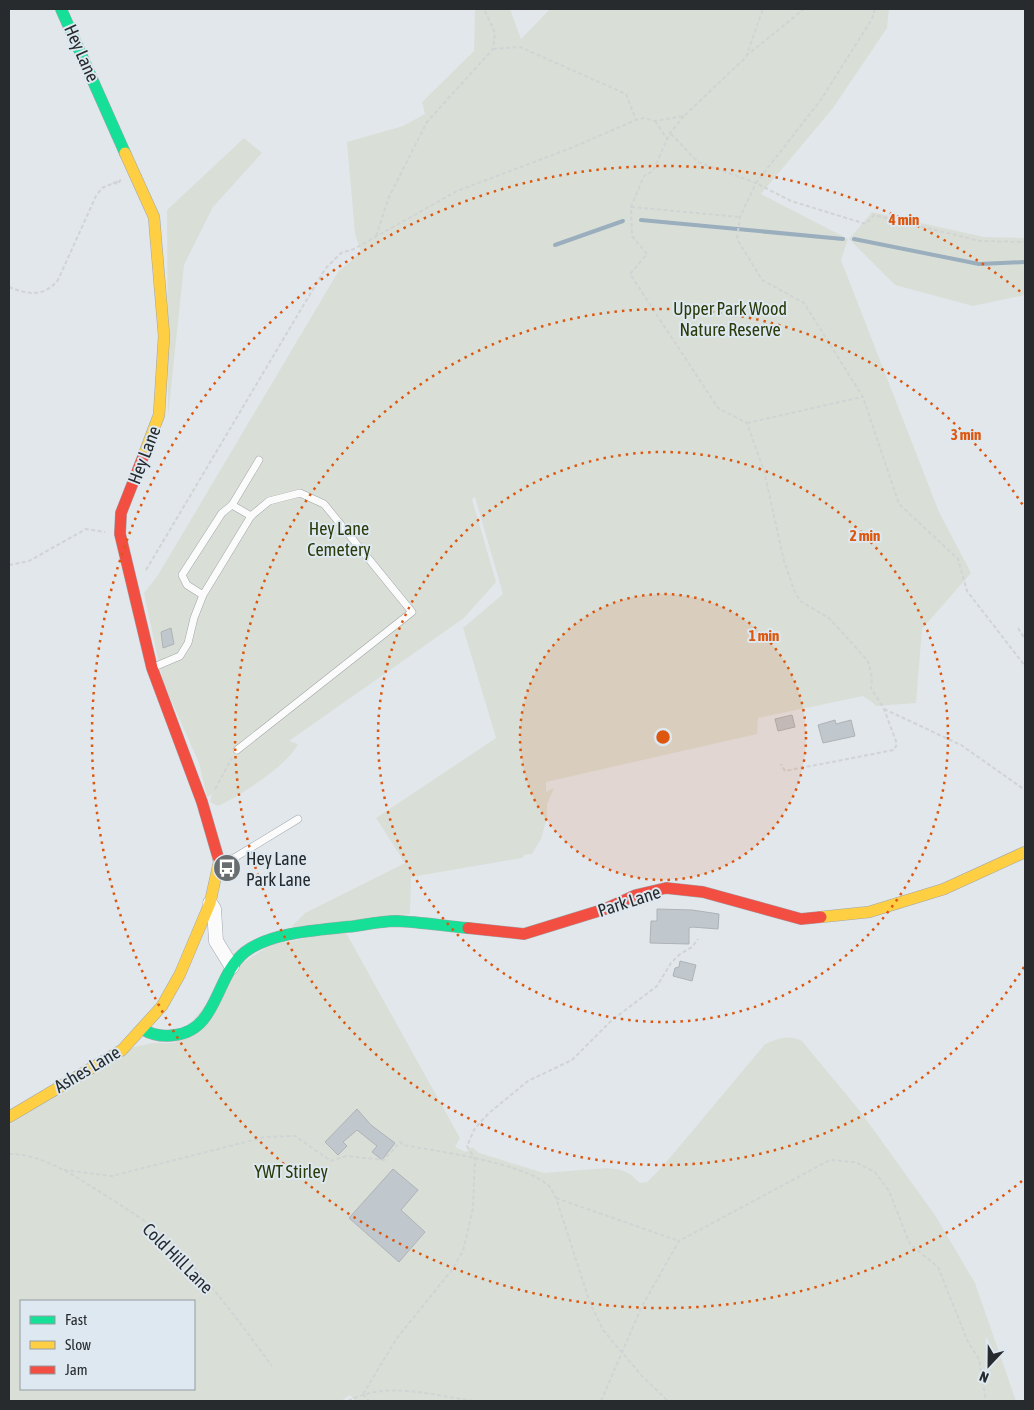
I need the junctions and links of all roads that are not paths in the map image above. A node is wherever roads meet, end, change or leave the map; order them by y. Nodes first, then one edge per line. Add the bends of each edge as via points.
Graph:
1 (61, 9) edge
2 (259, 460) dead end
3 (232, 505) junction
4 (252, 516) junction
5 (203, 595) junction
6 (152, 668) junction
7 (237, 750) road end
8 (298, 819) dead end
9 (1025, 852) edge
10 (219, 862) junction
11 (210, 903) junction
12 (232, 967) junction
13 (142, 1029) junction
14 (12, 1109) edge

1 - 6 street, Hey Lane via 154,217 164,336 159,415 121,513 120,534
2 - 3 lane
3 - 4 lane
3 - 5 lane via 222,513 182,576 187,585
4 - 5 lane
4 - 7 lane via 269,501 300,493 324,504 412,612
5 - 6 lane via 188,643 180,656
6 - 10 street, Hey Lane via 202,802
8 - 10 lane via 234,858
9 - 12 street, Park Lane via 944,889 869,912 801,919 703,892 666,888 636,895 605,909 524,934 395,921 299,933 272,940 246,952
10 - 11 street, Hey Lane
11 - 12 street via 214,909 216,941
11 - 13 street, Ashes Lane via 180,974 162,1006
12 - 13 street, Park Lane via 203,1023 186,1034 168,1036
13 - 14 street, Ashes Lane via 122,1050

